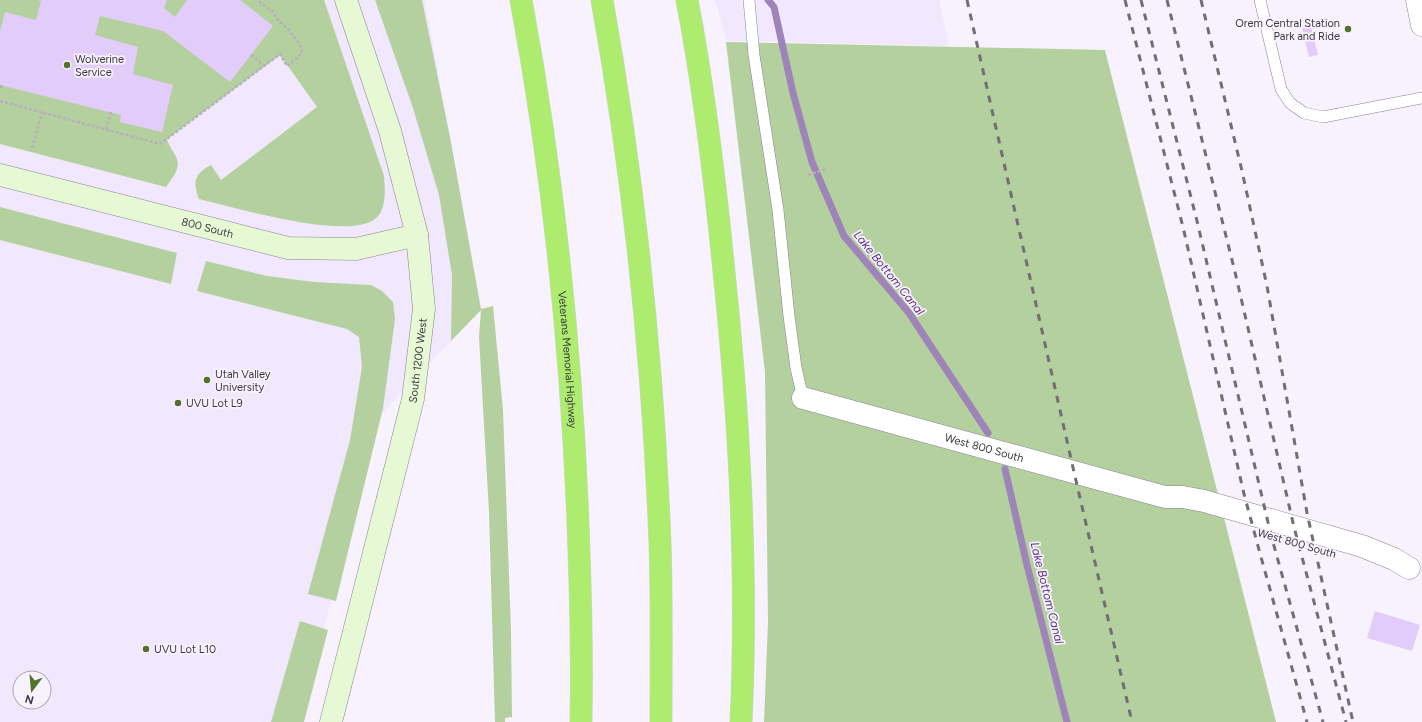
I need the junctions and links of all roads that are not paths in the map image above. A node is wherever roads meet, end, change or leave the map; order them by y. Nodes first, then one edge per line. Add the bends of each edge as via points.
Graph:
1 (346, 0) edge
2 (521, 0) edge
3 (602, 0) edge
4 (687, 0) edge
5 (749, 0) edge
6 (1260, 0) edge
7 (1417, 0) edge
8 (1422, 25) edge
9 (1422, 98) edge
10 (0, 175) edge
11 (416, 235) junction
12 (803, 398) joint
13 (1416, 570) edge
14 (331, 722) edge
15 (581, 722) edge
16 (661, 722) edge
17 (741, 722) edge

1 - 11 main road, South 1200 West via 390,131
2 - 15 highway, Veterans Memorial Highway via 535,77 556,227 569,357 577,478
3 - 16 highway via 626,151 648,345 660,544
4 - 17 highway via 722,246 734,371 742,548
5 - 12 lane via 754,55 778,210 790,324
6 - 9 lane via 1281,89 1290,103 1304,113 1323,117
7 - 8 street
10 - 11 main road, 800 South via 288,248 356,249
11 - 14 main road, South 1200 West via 424,308 413,399
12 - 13 street, West 800 South via 1165,497 1192,512 1370,564

